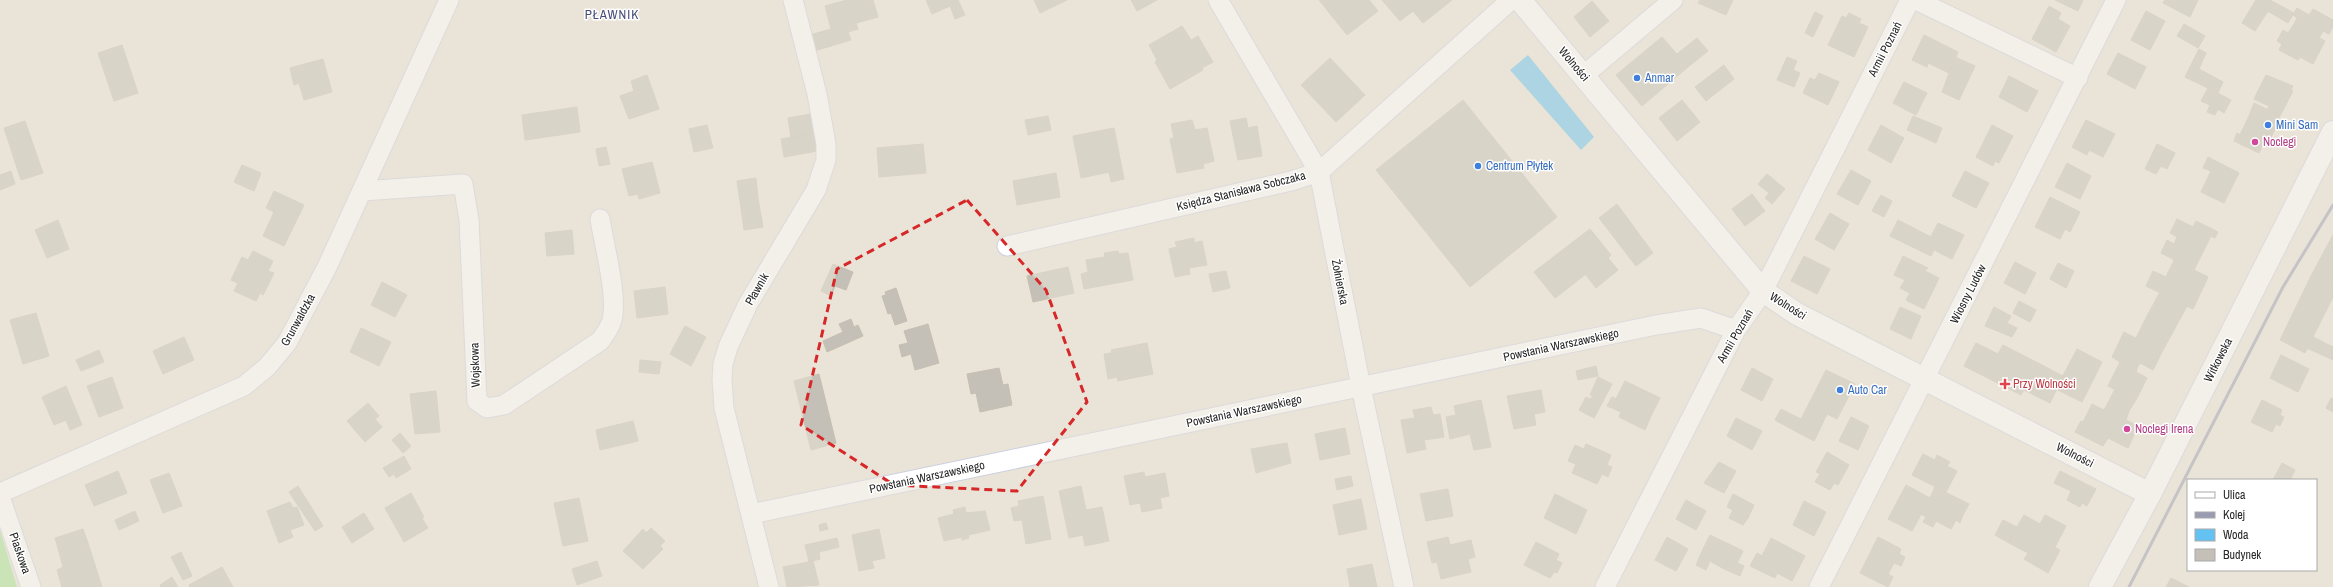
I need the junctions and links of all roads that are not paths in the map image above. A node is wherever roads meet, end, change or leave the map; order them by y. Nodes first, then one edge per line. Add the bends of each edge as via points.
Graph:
1 (449, 0) edge
2 (793, 0) edge
3 (1218, 0) edge
4 (1511, 0) edge
5 (1520, 0) edge
6 (1673, 0) edge
7 (1910, 0) edge
8 (1916, 0) edge
9 (2116, 0) edge
10 (1584, 75) junction
11 (2078, 78) junction
12 (2333, 132) edge
13 (1319, 172) junction
14 (362, 191) junction
15 (600, 219) dead end
16 (1007, 246) dead end
17 (1763, 291) junction
18 (1736, 330) junction
19 (1925, 379) junction
20 (1361, 387) junction
21 (0, 493) edge
22 (2150, 494) junction
23 (0, 497) edge
24 (751, 514) junction
25 (31, 587) edge
26 (768, 587) edge
27 (1404, 587) edge
28 (1605, 587) edge
29 (1819, 587) edge
30 (2100, 587) edge

1 - 14 street, Grunwaldzka
2 - 24 street, Pławnik via 817,94 826,144 826,160 816,190 748,304 723,364 724,408
3 - 13 street, Żołnierska
4 - 13 street, Księdza Stanisława Sobczaka
5 - 10 street, Wolności
6 - 10 street
7 - 17 street, Armii Poznań
8 - 11 street
9 - 11 street, Wiosny Ludów
10 - 17 street, Wolności
11 - 19 street, Wiosny Ludów
12 - 22 street, Witkowska
13 - 16 street, Księdza Stanisława Sobczaka via 1291,181
13 - 20 street, Żołnierska
14 - 15 street, Wojskowa via 463,184 469,220 477,401 487,408 504,406 600,341 608,331 612,319 612,298
14 - 21 street, Grunwaldzka via 287,343 267,367 244,386
17 - 18 street, Armii Poznań
17 - 19 street, Wolności via 1797,314
18 - 20 street, Powstania Warszawskiego via 1701,318 1656,325
18 - 28 street, Armii Poznań
19 - 22 street, Wolności
19 - 29 street, Wiosny Ludów
20 - 24 street, Powstania Warszawskiego
20 - 27 street, Żołnierska
22 - 30 street, Witkowska
23 - 25 street, Piaskowa
24 - 26 street, Pławnik

